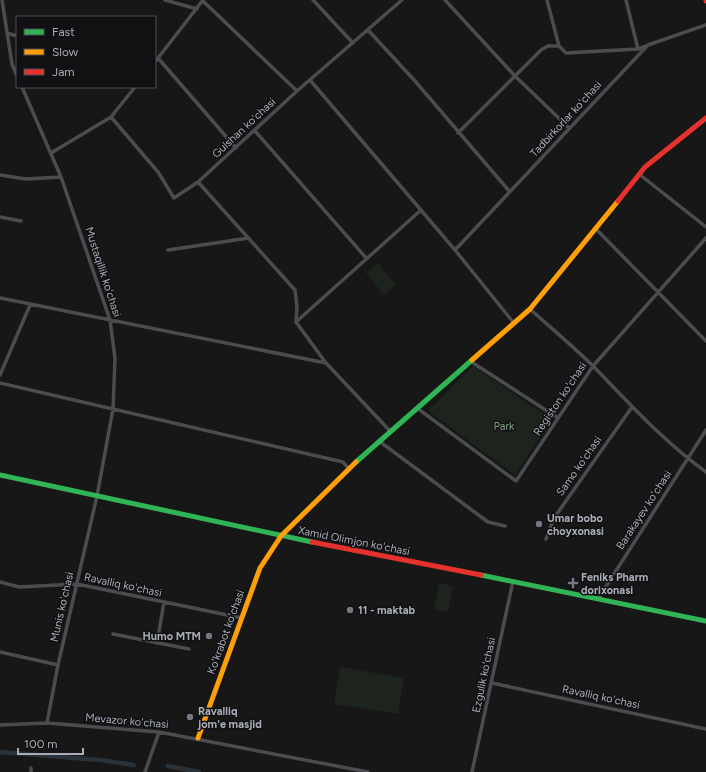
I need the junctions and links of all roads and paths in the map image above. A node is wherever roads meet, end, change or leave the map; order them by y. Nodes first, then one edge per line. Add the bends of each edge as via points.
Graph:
1 (2, 0) edge
2 (165, 0) edge
3 (203, 0) edge
4 (313, 0) edge
5 (402, 0) edge
6 (445, 0) edge
7 (547, 0) edge
8 (626, 0) edge
9 (197, 8) junction
10 (5, 21) junction
11 (0, 22) edge
12 (706, 26) edge
13 (368, 30) junction
14 (7, 33) junction
15 (16, 36) edge
16 (353, 43) junction
17 (648, 45) junction
18 (559, 46) junction
19 (638, 49) junction
20 (158, 58) junction
21 (156, 61) edge
22 (16, 74) edge
23 (515, 76) junction
24 (310, 80) junction
25 (22, 88) edge
26 (134, 88) edge
27 (297, 91) junction
28 (111, 117) junction
29 (706, 118) edge
30 (570, 128) junction
31 (255, 131) junction
32 (458, 133) junction
33 (236, 148) junction
34 (51, 153) junction
35 (639, 174) junction
36 (0, 175) edge
37 (61, 177) junction
38 (198, 182) junction
39 (510, 192) junction
40 (421, 210) junction
41 (0, 218) edge
42 (21, 221) dead end
43 (706, 227) edge
44 (596, 229) junction
45 (249, 238) junction
46 (706, 238) edge
47 (168, 250) dead end
48 (455, 250) junction
49 (366, 259) junction
50 (658, 292) junction
51 (0, 298) edge
52 (30, 305) junction
53 (530, 308) junction
54 (110, 320) junction
55 (296, 322) junction
56 (513, 322) junction
57 (706, 340) edge
58 (470, 361) junction
59 (326, 363) junction
60 (593, 366) junction
61 (0, 375) edge
62 (0, 383) edge
63 (632, 407) junction
64 (113, 408) junction
65 (417, 408) junction
66 (558, 418) junction
67 (706, 430) edge
68 (390, 431) junction
69 (379, 441) junction
70 (688, 459) junction
71 (349, 468) junction
72 (706, 472) edge
73 (0, 474) edge
74 (97, 496) junction
75 (505, 526) dead end
76 (281, 536) junction
77 (546, 539) dead end
78 (513, 581) junction
79 (0, 582) edge
80 (77, 584) junction
81 (598, 599) junction
82 (164, 602) junction
83 (242, 618) junction
84 (706, 621) edge
85 (113, 634) dead end
86 (157, 643) junction
87 (189, 649) dead end
88 (0, 652) edge
89 (58, 665) junction
90 (492, 683) junction
91 (47, 723) junction
92 (0, 725) edge
93 (706, 729) edge
94 (159, 732) junction
95 (198, 738) junction
96 (146, 772) edge
97 (368, 772) edge
98 (472, 772) edge

1 - 10 street
2 - 9 street
3 - 9 street
3 - 27 street
4 - 16 street
5 - 13 street, Gulshan ko'chasi
6 - 23 street
7 - 18 street
8 - 19 street
9 - 20 street
10 - 11 street
10 - 14 street
12 - 17 street, Tadbirkorlar ko'chasi
13 - 16 street, Gulshan ko'chasi
13 - 32 street
14 - 15 street
14 - 22 street
16 - 24 street, Gulshan ko'chasi
17 - 19 street
17 - 30 street, Tadbirkorlar ko'chasi
18 - 19 street via 566,53
18 - 23 street via 548,46 541,50
20 - 21 street
20 - 33 street
23 - 30 street
23 - 32 street
24 - 27 street, Gulshan ko'chasi
24 - 40 street
25 - 34 street, Mustaqillik ko'chasi
26 - 28 street
27 - 31 street, Gulshan ko'chasi
28 - 34 street
28 - 38 street, Gulshan ko'chasi via 158,172 174,198
29 - 35 street, Ko'krabot ko'chasi
30 - 39 street, Tadbirkorlar ko'chasi
31 - 33 street, Gulshan ko'chasi
31 - 49 street
32 - 39 street
33 - 38 street, Gulshan ko'chasi
34 - 37 street, Mustaqillik ko'chasi
35 - 43 street
35 - 44 street, Ko'krabot ko'chasi
36 - 37 street via 26,180
37 - 54 street, Mustaqillik ko'chasi
38 - 45 street
39 - 48 street, Tadbirkorlar ko'chasi
40 - 48 street
40 - 49 street
41 - 42 street
44 - 50 street
44 - 53 street, Ko'krabot ko'chasi
45 - 47 street
45 - 55 street via 295,290
46 - 50 street, Registon ko'chasi
48 - 56 street
49 - 55 street
50 - 57 street
50 - 60 street, Registon ko'chasi
51 - 52 street
52 - 54 street
52 - 61 street
53 - 56 street, Ko'krabot ko'chasi
53 - 60 street
54 - 59 street
54 - 64 street, Mustaqillik ko'chasi via 115,358
55 - 59 street
56 - 58 street, Ko'krabot ko'chasi
58 - 65 street, Ko'krabot ko'chasi
58 - 66 street
59 - 68 street
60 - 63 street
60 - 66 street, Registon ko'chasi
62 - 64 street
63 - 70 street
63 - 77 street, Samo ko'chasi via 554,518
64 - 71 street via 343,462
64 - 74 street, Mustaqillik ko'chasi
65 - 66 street, Registon ko'chasi via 516,481
65 - 68 street, Ko'krabot ko'chasi
67 - 70 street, Barakayev ko'chasi
68 - 69 street, Ko'krabot ko'chasi
69 - 71 street, Ko'krabot ko'chasi
69 - 75 street via 488,522
70 - 72 street
70 - 81 street, Barakayev ko'chasi
71 - 76 street, Ko'krabot ko'chasi
73 - 74 street, Xamid Olimjon ko'chasi
74 - 76 street, Xamid Olimjon ko'chasi
74 - 80 street, Munis ko'chasi
76 - 78 street, Xamid Olimjon ko'chasi
76 - 83 street, Ko'krabot ko'chasi via 260,568
78 - 81 street, Xamid Olimjon ko'chasi
78 - 90 street, Ezgulik ko'chasi
79 - 80 street, Ravalliq ko'chasi via 18,587
80 - 82 street, Ravalliq ko'chasi
80 - 89 street, Munis ko'chasi
81 - 84 street, Xamid Olimjon ko'chasi
82 - 83 street, Ravalliq ko'chasi
82 - 86 street
83 - 95 street, Ko'krabot ko'chasi
85 - 86 street
86 - 87 street
88 - 89 street
89 - 91 street, Munis ko'chasi
90 - 93 street, Ravalliq ko'chasi
90 - 98 street, Ezgulik ko'chasi
91 - 92 street, Mevazor ko'chasi
91 - 94 street, Mevazor ko'chasi
94 - 95 street, Mevazor ko'chasi
94 - 96 street
95 - 97 street, Mevazor ko'chasi

